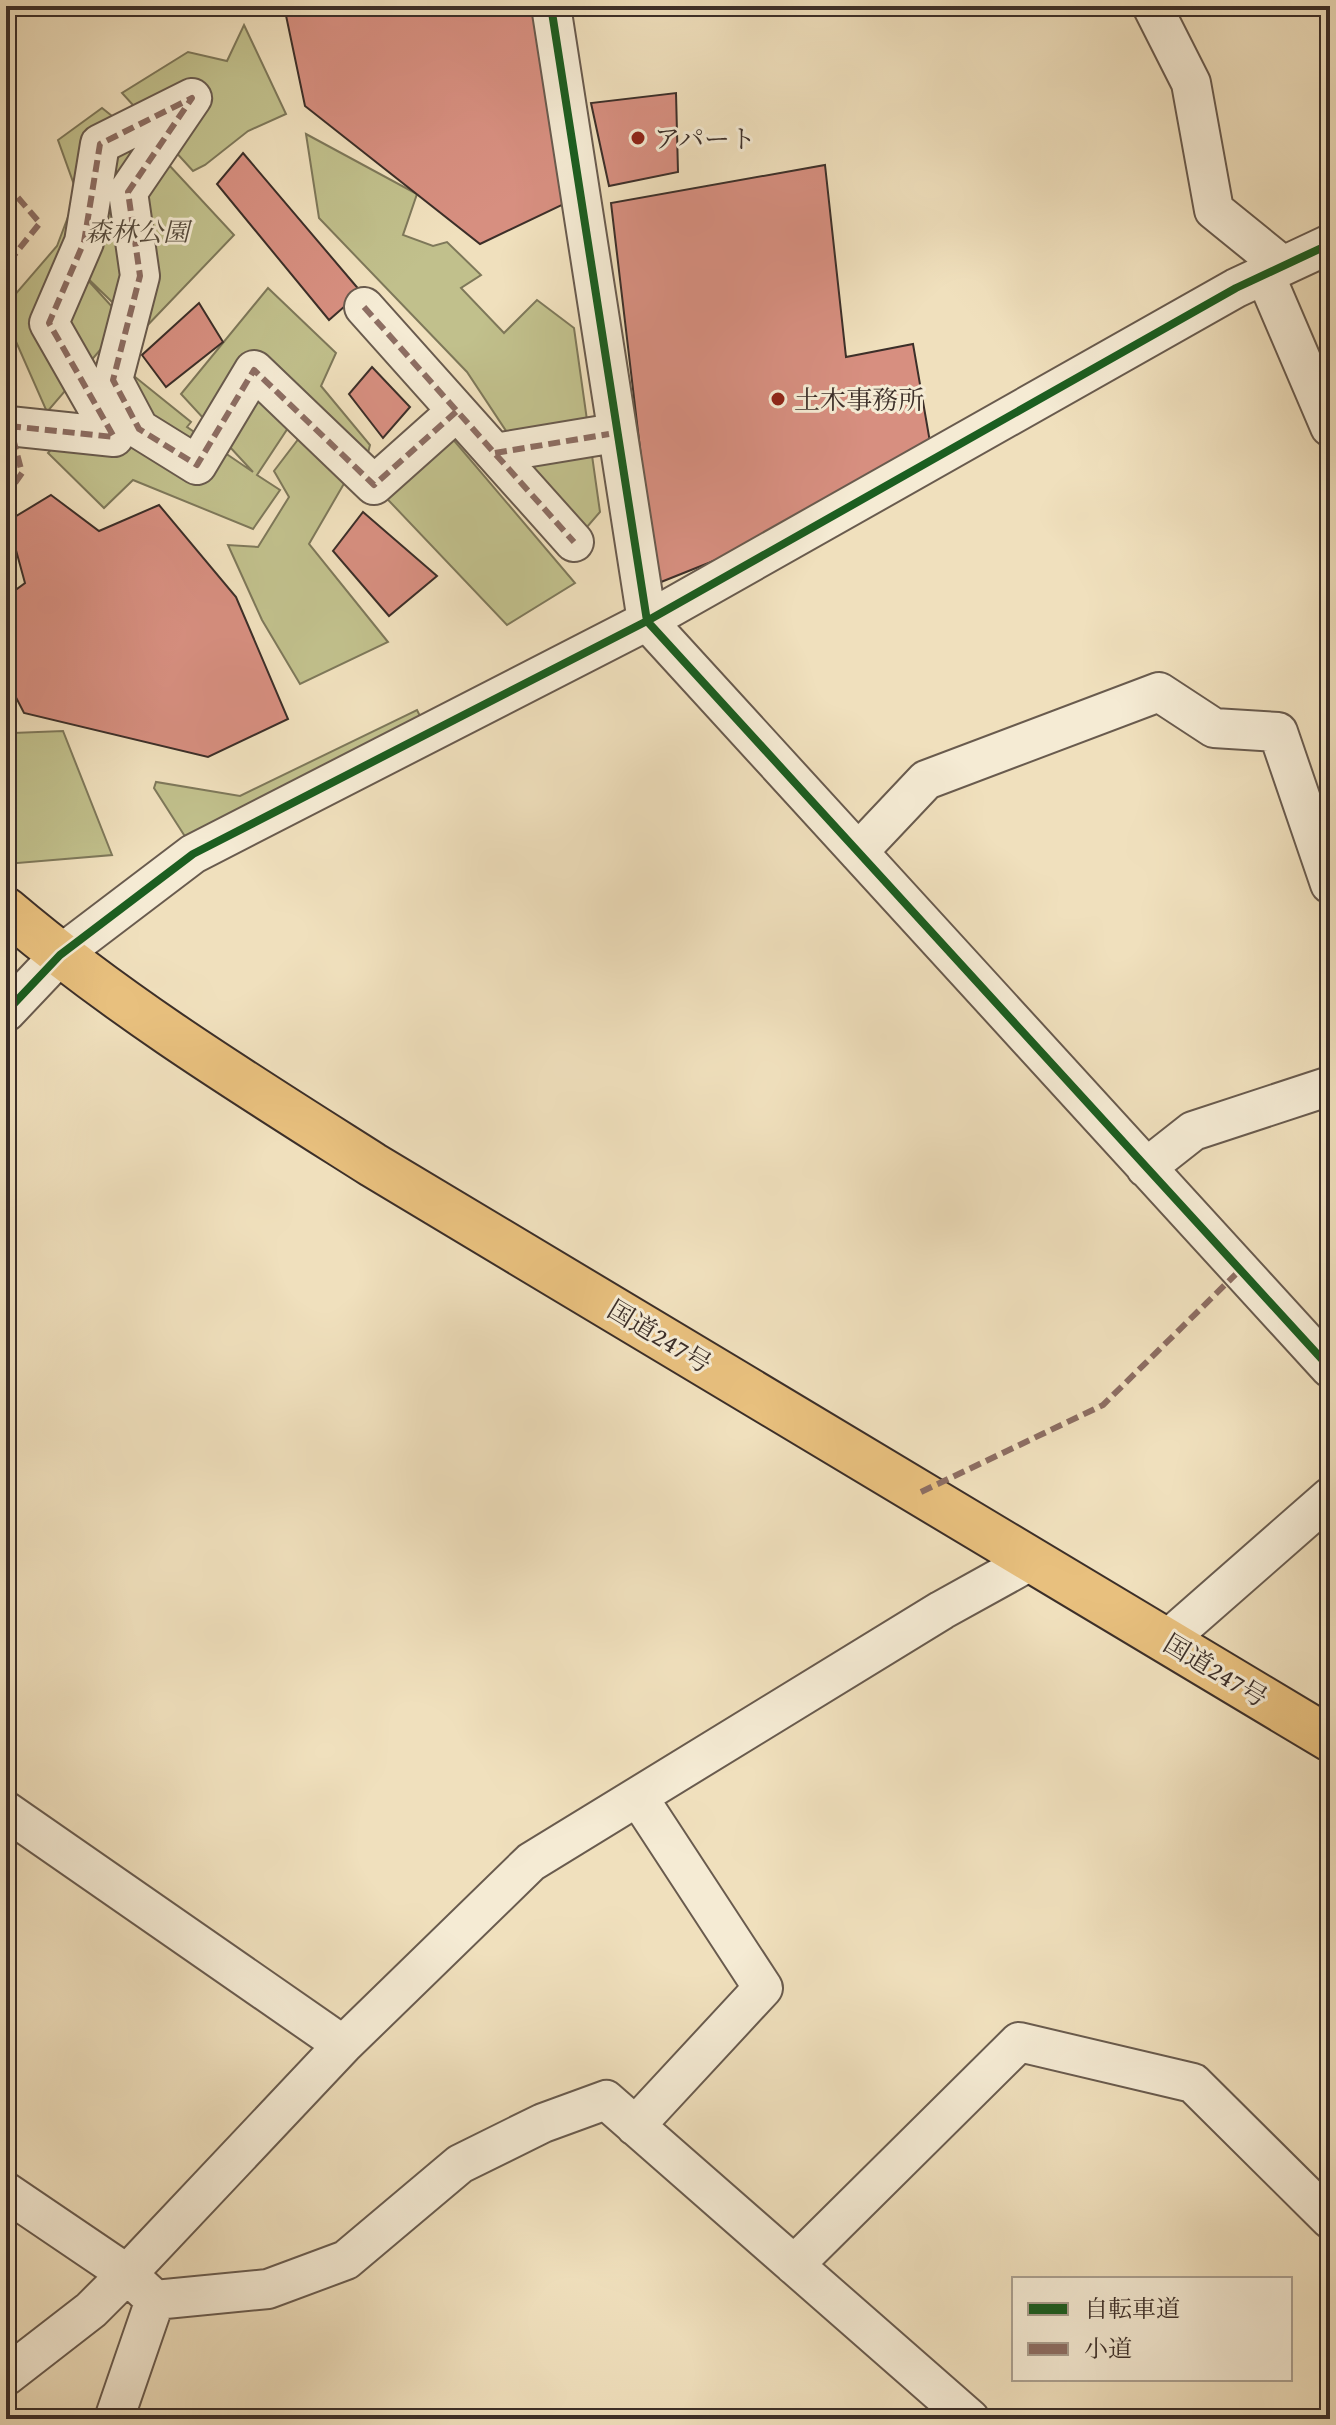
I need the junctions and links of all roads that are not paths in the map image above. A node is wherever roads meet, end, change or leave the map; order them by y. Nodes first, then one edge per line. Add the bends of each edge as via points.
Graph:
1 (551, 6) edge
2 (1152, 6) edge
3 (1330, 244) edge
4 (1274, 270) junction
5 (364, 307) dead end
6 (457, 411) junction
7 (9, 426) dead end
8 (1330, 427) edge
9 (609, 434) dead end
10 (495, 453) junction
11 (574, 542) dead end
12 (647, 621) junction
13 (858, 852) junction
14 (1330, 884) edge
15 (6, 910) edge
16 (60, 955) junction
17 (6, 1012) edge
18 (1330, 1086) edge
19 (1146, 1168) junction
20 (1330, 1368) edge
21 (1330, 1497) edge
22 (1034, 1559) junction
23 (1167, 1640) junction
24 (1330, 1739) edge
25 (638, 1797) junction
26 (6, 1811) edge
27 (343, 2045) junction
28 (635, 2126) junction
29 (6, 2192) edge
30 (1330, 2219) edge
31 (794, 2265) junction
32 (127, 2274) junction
33 (155, 2300) junction
34 (6, 2376) edge
35 (114, 2419) edge
36 (970, 2419) edge

1 - 12 street
2 - 4 street via 1191,83 1214,210
3 - 4 street
4 - 8 street
4 - 12 street
5 - 6 street
6 - 7 street via 374,485 254,370 197,465 139,429 113,380 140,276 128,192 192,98 100,144 84,242 49,323 114,437
6 - 10 street
9 - 10 street
10 - 11 street
12 - 13 street
12 - 16 street via 193,854
13 - 14 street via 926,780 1159,692 1214,728 1278,732
13 - 19 street
15 - 16 highway, 国道247号
16 - 17 street
16 - 22 highway, 国道247号 via 373,1165
18 - 19 street via 1193,1131
19 - 20 street
21 - 23 street
22 - 23 highway, 国道247号
22 - 25 street
23 - 24 highway, 国道247号
25 - 27 street via 531,1862
25 - 28 street via 763,1988
26 - 27 street
27 - 32 street
28 - 31 street
28 - 33 street via 606,2100 543,2123 460,2164 346,2260 268,2289
29 - 32 street
30 - 31 street via 1193,2083 1019,2042
31 - 36 street
32 - 33 street
32 - 34 street via 91,2310
33 - 35 street

